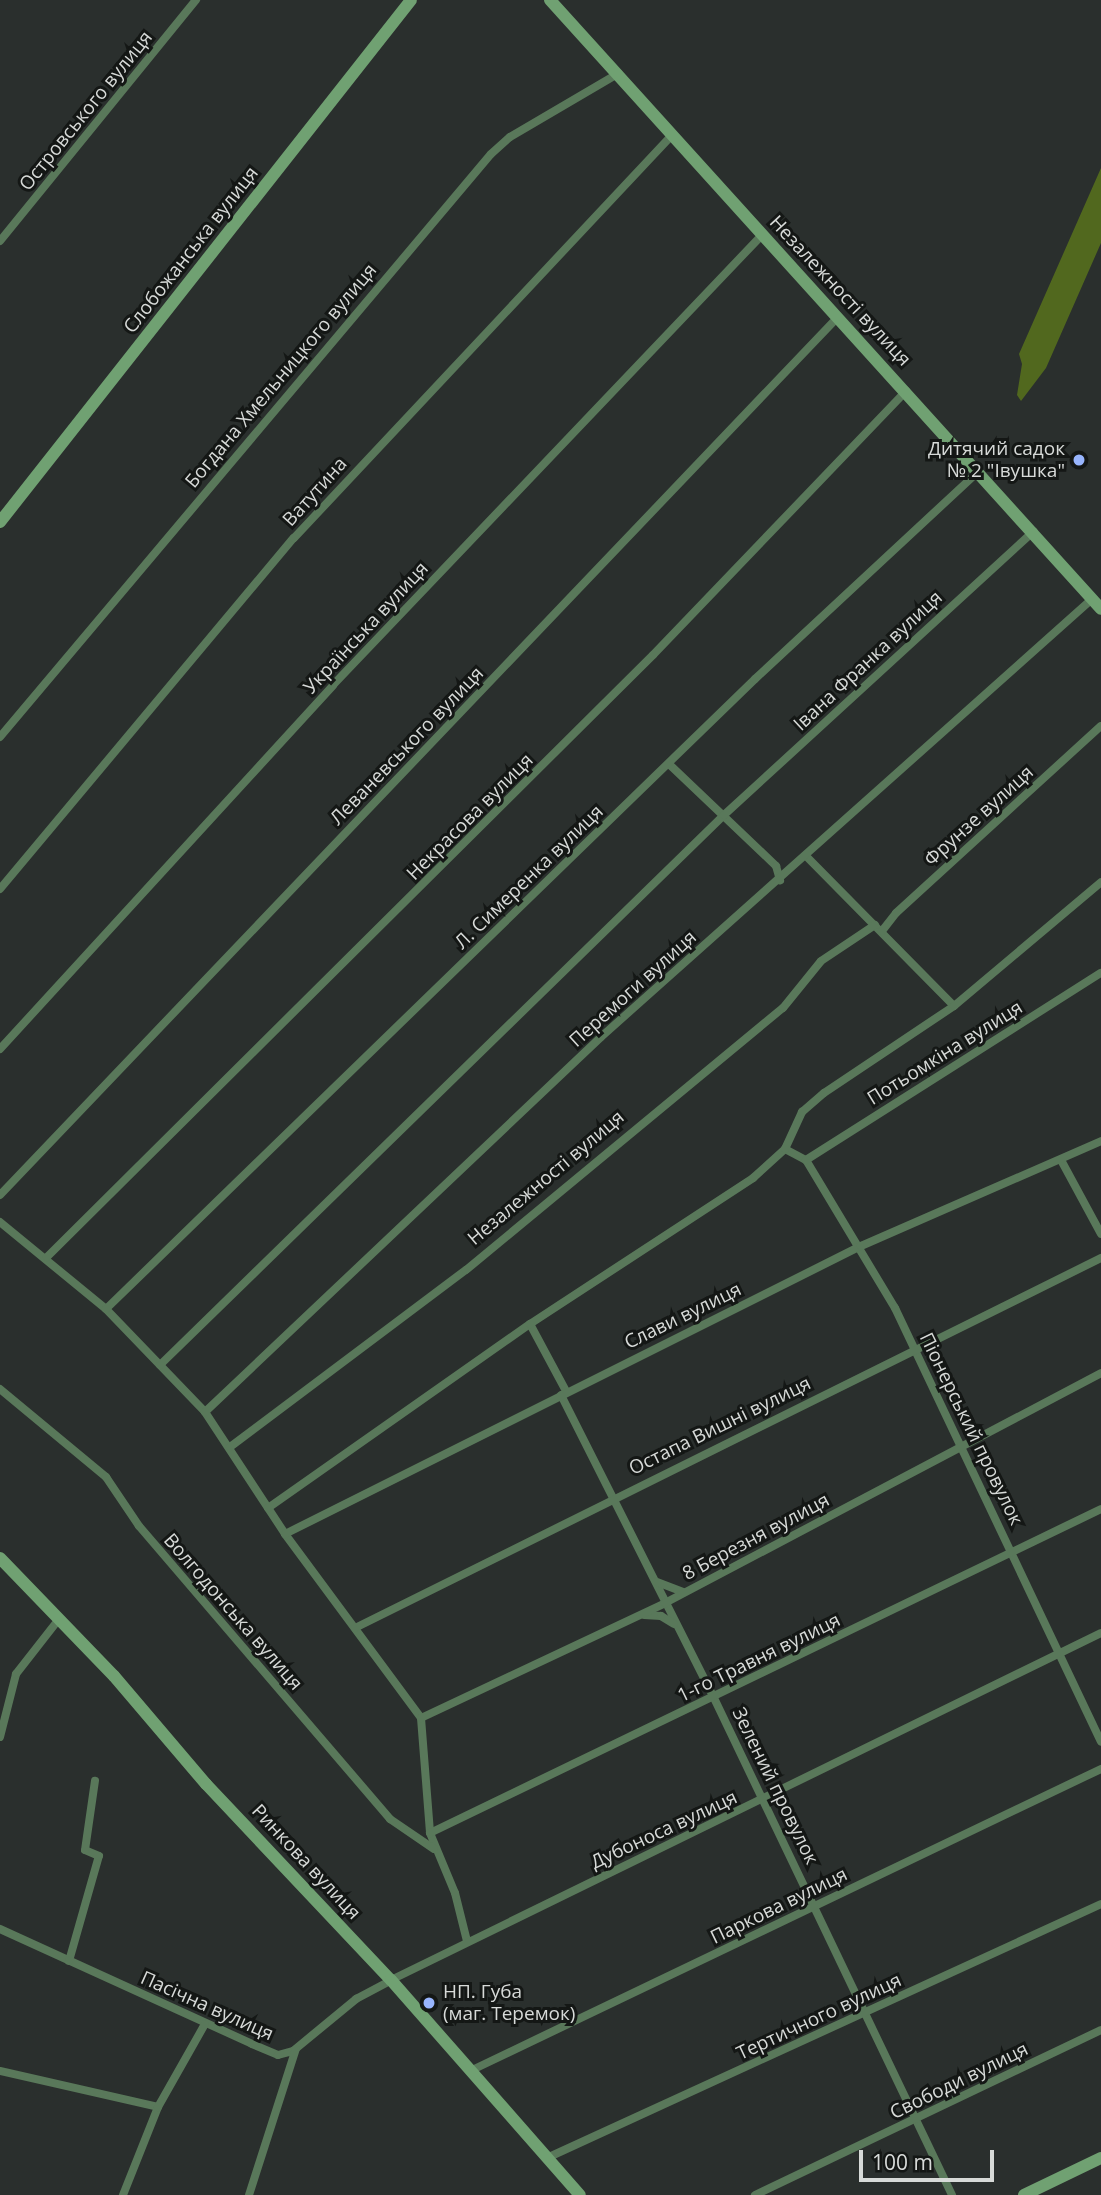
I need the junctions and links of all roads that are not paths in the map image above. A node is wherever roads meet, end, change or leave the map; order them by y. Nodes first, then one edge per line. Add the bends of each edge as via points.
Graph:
1 (195, 0) edge
2 (411, 0) edge
3 (550, 0) edge
4 (619, 73) junction
5 (674, 133) junction
6 (762, 235) junction
7 (0, 241) edge
8 (836, 318) junction
9 (906, 391) junction
10 (978, 472) junction
11 (0, 522) edge
12 (1034, 531) junction
13 (1091, 599) junction
14 (1101, 609) edge
15 (1101, 726) edge
16 (0, 737) edge
17 (668, 764) junction
18 (724, 815) junction
19 (807, 857) junction
20 (780, 880) junction
21 (1101, 883) edge
22 (0, 889) edge
23 (879, 928) junction
24 (1101, 973) edge
25 (954, 1006) junction
26 (0, 1049) edge
27 (1101, 1141) edge
28 (785, 1150) junction
29 (806, 1160) junction
30 (1061, 1160) junction
31 (0, 1195) edge
32 (0, 1222) edge
33 (1101, 1234) edge
34 (861, 1246) junction
35 (47, 1256) junction
36 (1101, 1258) edge
37 (106, 1309) junction
38 (530, 1324) junction
39 (914, 1348) junction
40 (160, 1365) junction
41 (1101, 1373) edge
42 (0, 1389) edge
43 (564, 1393) junction
44 (205, 1412) junction
45 (230, 1447) junction
46 (962, 1447) junction
47 (614, 1496) junction
48 (268, 1508) junction
49 (1101, 1509) edge
50 (285, 1534) junction
51 (1014, 1552) junction
52 (0, 1558) edge
53 (653, 1577) junction
54 (689, 1590) junction
55 (665, 1603) junction
56 (638, 1616) junction
57 (59, 1619) junction
58 (678, 1627) junction
59 (355, 1628) junction
60 (1101, 1633) edge
61 (1060, 1654) junction
62 (714, 1698) junction
63 (421, 1718) junction
64 (0, 1737) edge
65 (1101, 1742) edge
66 (1101, 1769) edge
67 (95, 1781) dead end
68 (764, 1800) junction
69 (430, 1833) junction
70 (438, 1858) junction
71 (1101, 1903) edge
72 (815, 1906) junction
73 (0, 1929) edge
74 (467, 1941) junction
75 (69, 1962) junction
76 (391, 1980) junction
77 (868, 2013) junction
78 (205, 2024) junction
79 (1101, 2030) edge
80 (296, 2049) junction
81 (0, 2071) edge
82 (470, 2071) junction
83 (158, 2107) junction
84 (916, 2120) junction
85 (550, 2157) junction
86 (1101, 2158) edge
87 (123, 2195) edge
88 (249, 2195) edge
89 (580, 2195) edge
90 (755, 2195) edge
91 (952, 2195) edge
92 (1024, 2195) edge

1 - 7 street, Островського вулиця
2 - 11 main road, Слобожанська вулиця
3 - 4 main road, Незалежності вулиця
4 - 5 main road, Незалежності вулиця
4 - 16 street, Богдана Хмельницкого вулиця via 510,137 491,154
5 - 6 main road, Незалежності вулиця
5 - 22 street, Ватутина via 294,538
6 - 8 main road, Незалежності вулиця
6 - 26 street, Українська вулиця via 333,685
8 - 9 main road, Незалежності вулиця
8 - 31 street, Леваневського вулиця
9 - 10 main road, Незалежності вулиця
9 - 35 street, Некрасова вулиця via 625,684
10 - 12 main road, Незалежності вулиця
10 - 17 street, Л. Симеренка вулиця
12 - 13 main road, Незалежності вулиця
12 - 18 street, Івана Франка вулиця
13 - 14 main road, Незалежності вулиця
13 - 19 street, Перемоги вулиця
15 - 23 street, Фрунзе вулиця
17 - 18 street
17 - 37 street, Л. Симеренка вулиця
18 - 20 street via 776,866
18 - 40 street, Івана Франка вулиця via 515,1024
19 - 20 street, Перемоги вулиця
19 - 23 street
20 - 44 street, Перемоги вулиця via 601,1037
21 - 25 street
23 - 25 street
23 - 45 street, Незалежності вулиця via 821,961 783,1008 466,1270
24 - 29 street, Потьомкіна вулиця
25 - 28 street via 824,1093 802,1112
27 - 30 street, Слави вулиця
28 - 29 street
28 - 38 street via 753,1178
29 - 34 street, Піонерський провулок
30 - 33 street
30 - 34 street, Слави вулиця
32 - 35 street
34 - 39 street, Піонерський провулок
34 - 43 street, Слави вулиця
35 - 37 street
36 - 39 street, Остапа Вишні вулиця
37 - 40 street
38 - 43 street, Зелений провулок
38 - 48 street
39 - 46 street, Піонерський провулок
39 - 47 street, Остапа Вишні вулиця
40 - 44 street
41 - 46 street, 8 Березня вулиця
42 - 70 street, Волгодонська вулиця via 106,1477 139,1526 390,1819 433,1845
43 - 47 street, Зелений провулок
43 - 50 street, Слави вулиця
44 - 45 street
45 - 48 street
46 - 51 street, Піонерський провулок
46 - 54 street, 8 Березня вулиця
47 - 53 street, Зелений провулок
47 - 59 street, Остапа Вишні вулиця
48 - 50 street
49 - 51 street, 1-го Травня вулиця
50 - 59 street
51 - 61 street, Піонерський провулок
51 - 62 street, 1-го Травня вулиця
52 - 57 main road, Ринкова вулиця
53 - 54 street via 669,1590
53 - 55 street, Зелений провулок
54 - 55 street, 8 Березня вулиця
55 - 56 street, 8 Березня вулиця
55 - 58 street, Зелений провулок
56 - 58 street via 661,1616
56 - 63 street, 8 Березня вулиця
57 - 64 street via 16,1674
57 - 76 main road, Ринкова вулиця
58 - 62 street, Зелений провулок
59 - 63 street
60 - 61 street, Дубоноса вулиця
61 - 65 street, Піонерський провулок
61 - 68 street, Дубоноса вулиця
62 - 68 street, Зелений провулок
62 - 69 street, 1-го Травня вулиця
63 - 69 street
66 - 72 street, Паркова вулиця
67 - 75 street via 85,1850 99,1856
68 - 72 street, Зелений провулок
68 - 74 street, Дубоноса вулиця
69 - 70 street
70 - 74 street via 455,1893
71 - 77 street, Тертичного вулиця
72 - 77 street, Зелений провулок
72 - 82 street, Паркова вулиця
73 - 75 street, Пасічна вулиця
74 - 76 street, Дубоноса вулиця
75 - 78 street, Пасічна вулиця
76 - 80 street, Пасічна вулиця via 356,1999
76 - 82 main road, Ринкова вулиця
77 - 84 street, Зелений провулок
77 - 85 street, Тертичного вулиця
78 - 80 street, Пасічна вулиця via 278,2054
78 - 83 street
79 - 84 street, Свободи вулиця
80 - 88 street
81 - 83 street
82 - 85 main road, Ринкова вулиця
83 - 87 street
84 - 90 street, Свободи вулиця
84 - 91 street, Зелений провулок
85 - 89 main road, Ринкова вулиця
86 - 92 main road

